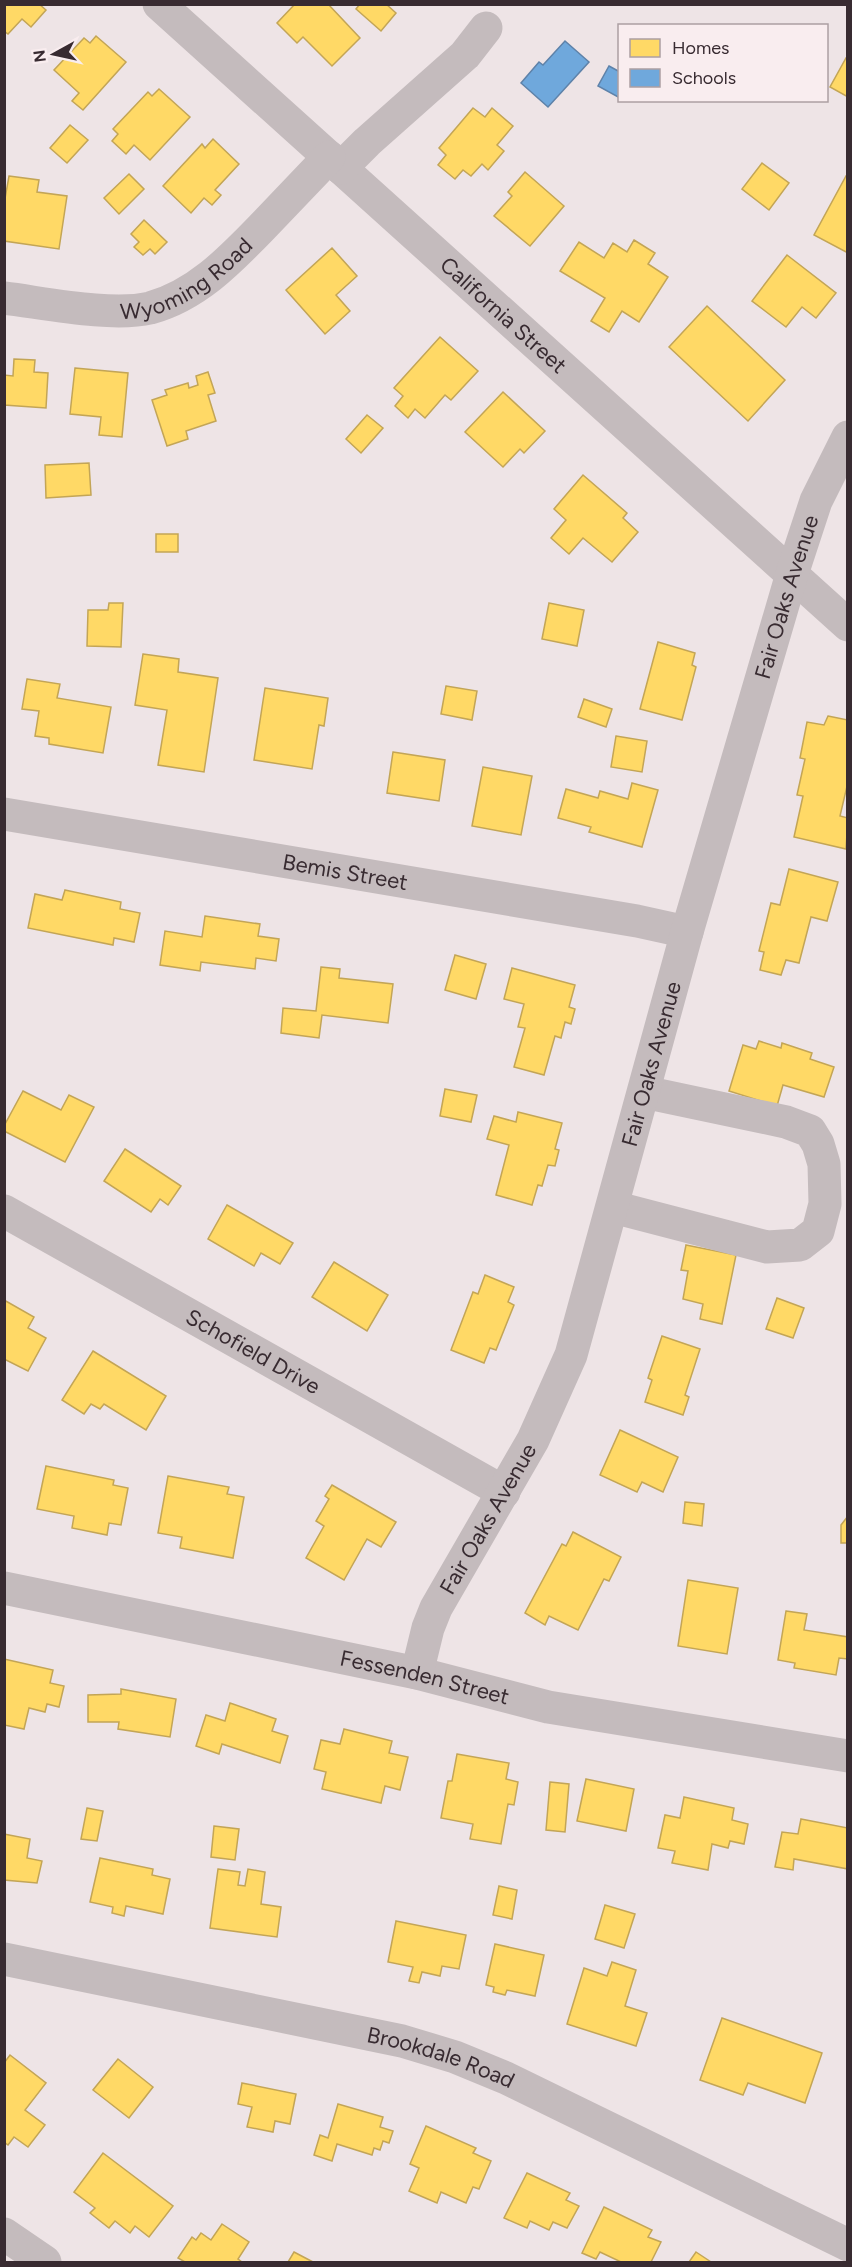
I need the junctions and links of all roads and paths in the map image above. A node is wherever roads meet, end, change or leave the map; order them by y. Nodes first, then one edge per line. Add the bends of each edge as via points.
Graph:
1 (159, 4) edge
2 (486, 28) dead end
3 (335, 163) junction
4 (4, 298) edge
5 (848, 437) edge
6 (792, 574) junction
7 (848, 625) edge
8 (4, 814) edge
9 (687, 932) junction
10 (644, 1092) junction
11 (613, 1207) junction
12 (4, 1211) edge
13 (504, 1492) junction
14 (4, 1588) edge
15 (417, 1673) junction
16 (848, 1756) edge
17 (4, 1959) edge
18 (4, 2234) edge
19 (848, 2245) edge
20 (45, 2262) edge

1 - 3 street, California Street
2 - 3 street, Wyoming Road via 465,55 367,142
3 - 4 street, Wyoming Road via 202,284 177,297 149,308 116,310
3 - 6 street, California Street
5 - 6 street, Fair Oaks Avenue via 816,501
6 - 7 street, California Street
6 - 9 street, Fair Oaks Avenue
8 - 9 street, Bemis Street
9 - 10 street, Fair Oaks Avenue
10 - 11 street, Fair Oaks Avenue
10 - 11 street via 786,1122 810,1131 824,1164 825,1204 818,1231 800,1245 767,1247
11 - 13 street, Fair Oaks Avenue via 571,1355 546,1413
12 - 13 street, Schofield Drive
13 - 15 street, Fair Oaks Avenue via 436,1608
14 - 15 street, Fessenden Street
15 - 16 street, Fessenden Street via 548,1707
17 - 19 street, Brookdale Road via 402,2041 455,2057 506,2078
18 - 20 street

